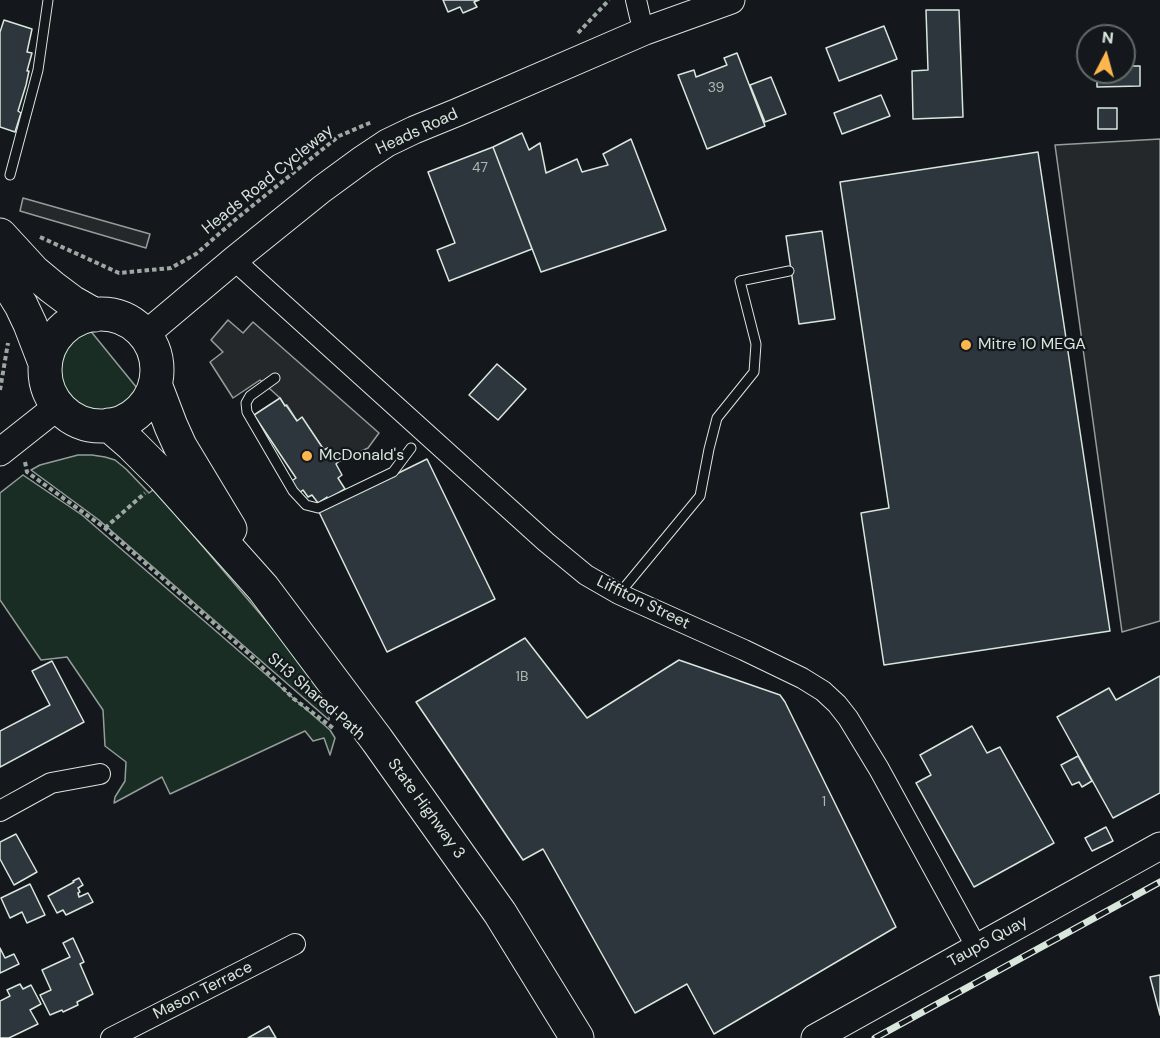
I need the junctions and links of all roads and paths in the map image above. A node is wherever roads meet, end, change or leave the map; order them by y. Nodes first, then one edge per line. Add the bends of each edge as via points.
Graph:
1 (48, 0) edge
2 (609, 0) edge
3 (636, 0) edge
4 (730, 0) edge
5 (645, 31) junction
6 (575, 36) dead end
7 (382, 118) dead end
8 (10, 175) dead end
9 (0, 234) edge
10 (38, 237) dead end
11 (234, 260) junction
12 (789, 271) dead end
13 (0, 272) edge
14 (95, 315) junction
15 (145, 335) junction
16 (9, 336) dead end
17 (45, 363) junction
18 (275, 378) dead end
19 (155, 384) junction
20 (0, 390) edge
21 (58, 405) junction
22 (109, 425) junction
23 (411, 448) dead end
24 (0, 452) edge
25 (25, 463) dead end
26 (149, 489) dead end
27 (105, 528) junction
28 (263, 588) junction
29 (619, 594) junction
30 (336, 730) dead end
31 (100, 774) dead end
32 (0, 811) edge
33 (1160, 846) edge
34 (295, 944) dead end
35 (977, 948) junction
36 (111, 1038) edge
37 (578, 1038) edge
38 (815, 1038) edge

1 - 8 lane via 38,70
2 - 6 path
3 - 5 street
4 - 5 main road, Heads Road
5 - 11 main road, Heads Road via 387,143
7 - 10 path, Heads Road Cycleway via 339,136 196,254 171,267 119,273
9 - 14 highway via 43,280
11 - 15 main road, Heads Road
11 - 29 street, Liffiton Street via 546,542 586,575
12 - 29 lane via 740,280 756,344 754,372 717,418 700,496
13 - 17 highway via 21,305
14 - 15 highway via 128,321
14 - 17 highway via 77,320 61,331
15 - 19 highway via 154,354
16 - 20 path
17 - 21 highway via 47,386
18 - 23 lane via 250,396 247,412 293,491 306,505 318,508 393,472
19 - 22 highway via 138,411
19 - 28 highway, State Highway 3 via 180,446
21 - 22 highway via 76,420
21 - 24 main road
22 - 28 highway, State Highway 3 via 164,477
25 - 27 path, SH3 Shared Path via 27,472
26 - 27 path
27 - 30 path, SH3 Shared Path via 235,641 294,699
28 - 37 highway, State Highway 3 via 486,893
29 - 35 street, Liffiton Street via 802,678 837,704 879,769
31 - 32 street via 51,783
33 - 35 main road, Taupō Quay
34 - 36 street, Mason Terrace
35 - 38 main road, Taupō Quay

